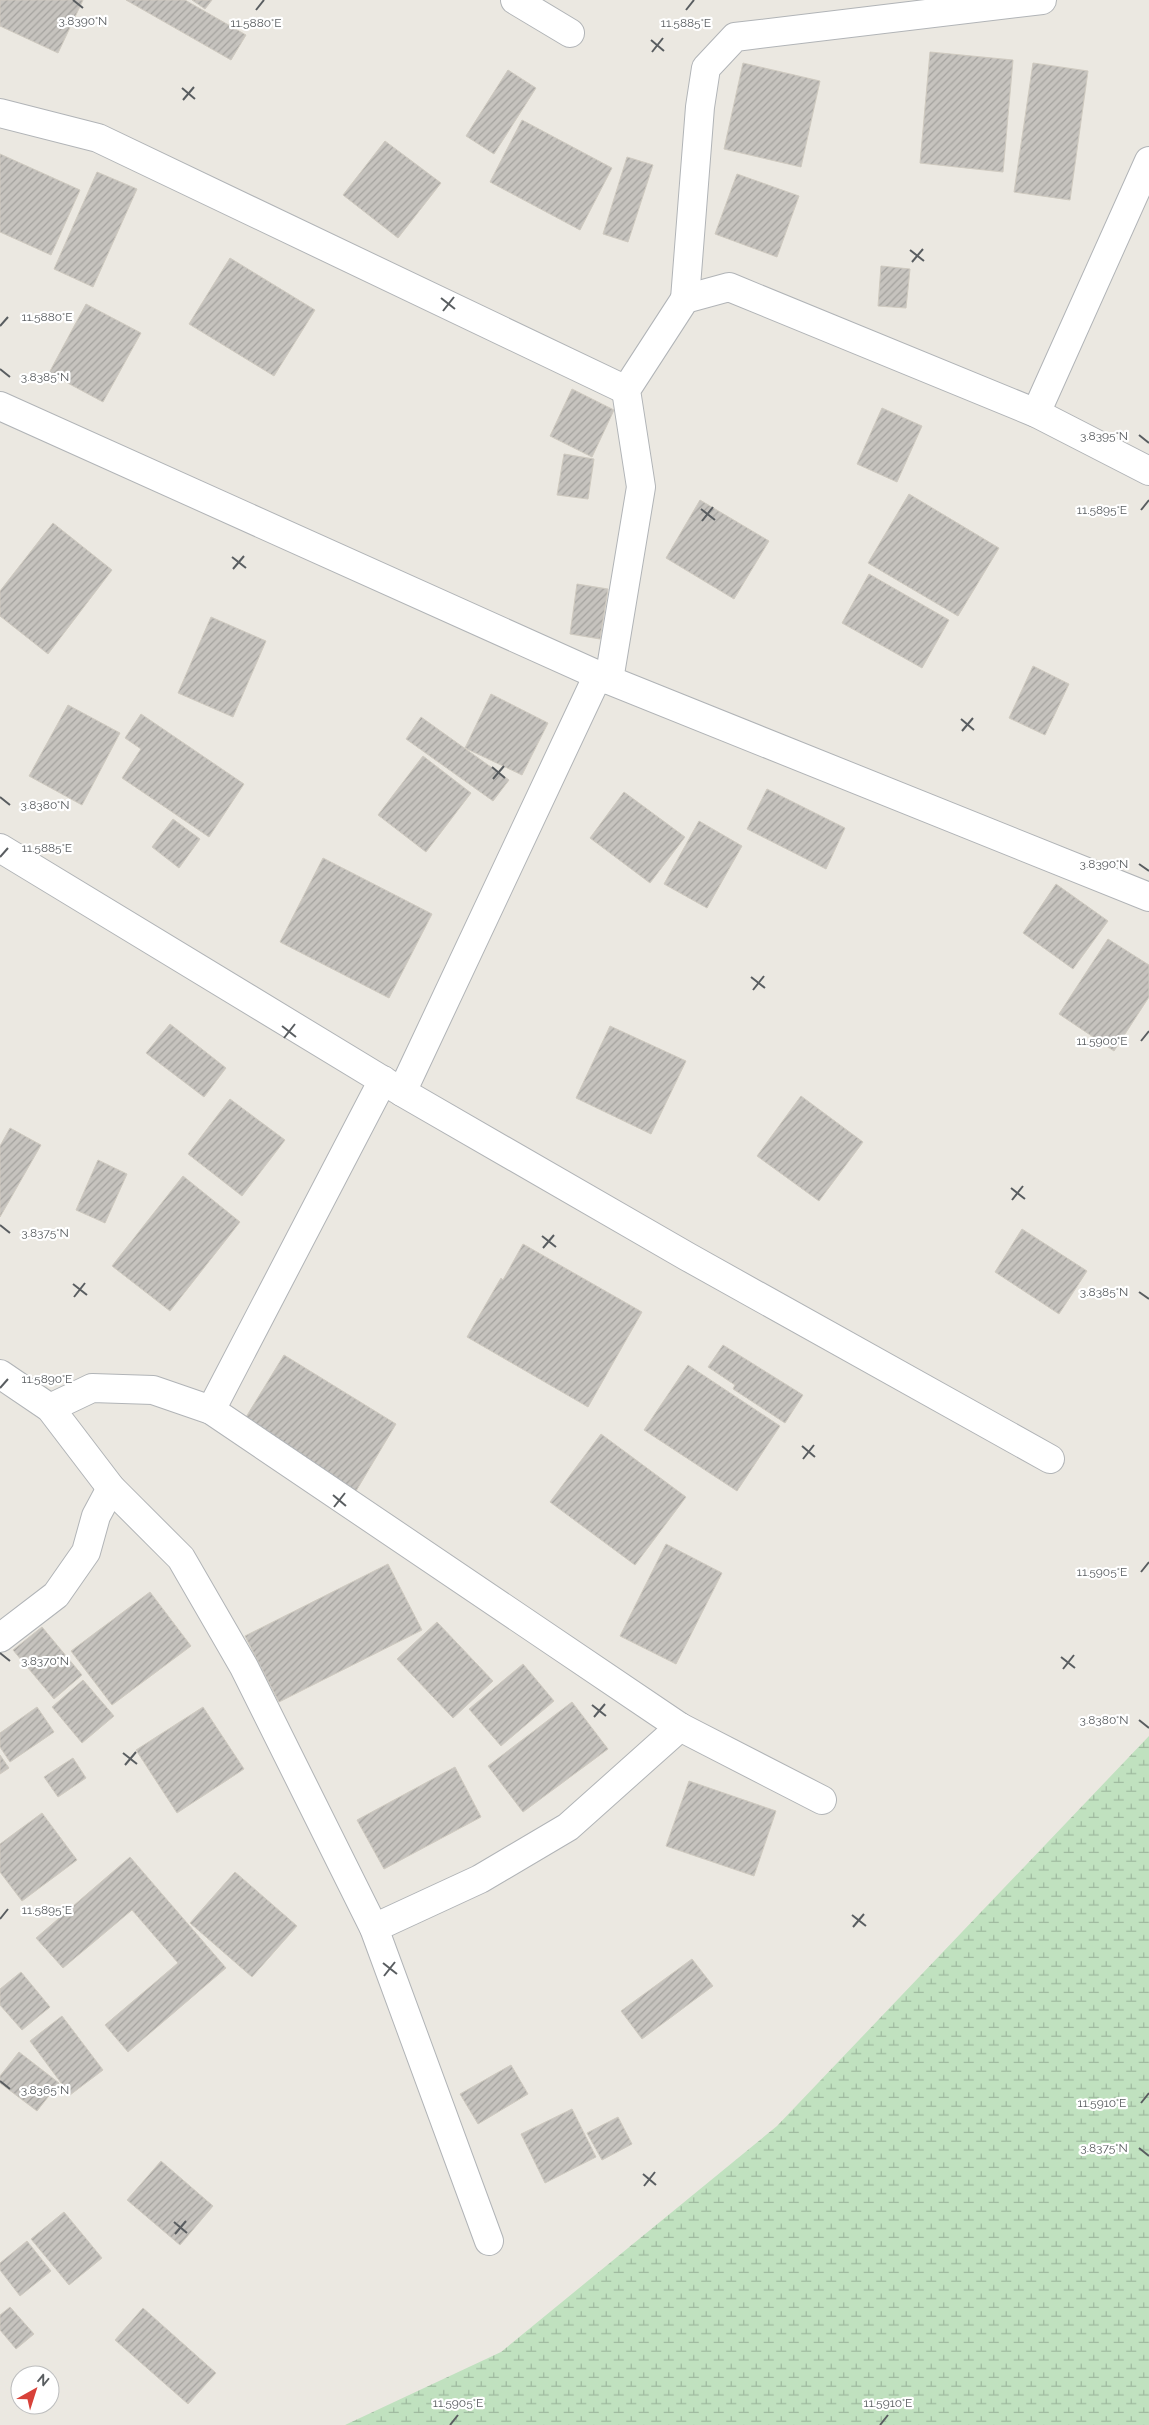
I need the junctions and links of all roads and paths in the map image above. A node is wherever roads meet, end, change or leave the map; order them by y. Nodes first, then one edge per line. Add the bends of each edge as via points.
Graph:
1 (515, 0) edge
2 (1042, 0) edge
3 (570, 32) dead end
4 (0, 113) edge
5 (1149, 161) edge
6 (685, 299) junction
7 (626, 390) junction
8 (0, 406) edge
9 (1036, 413) junction
10 (1149, 471) edge
11 (604, 678) junction
12 (0, 848) edge
13 (1149, 897) edge
14 (392, 1086) junction
15 (0, 1374) edge
16 (50, 1408) junction
17 (211, 1410) junction
18 (1050, 1459) dead end
19 (111, 1488) junction
20 (0, 1638) edge
21 (680, 1727) junction
22 (822, 1800) dead end
23 (374, 1928) junction
24 (489, 2241) dead end

1 - 3 street
2 - 6 street via 735,37 706,68
4 - 7 street via 98,138
5 - 9 street
6 - 7 street
6 - 9 street via 729,287
7 - 11 street via 641,487
8 - 11 street
9 - 10 street
11 - 13 street
11 - 14 street
12 - 14 street
14 - 17 street
14 - 18 street
15 - 16 street
16 - 17 street via 92,1388 153,1390
16 - 19 street
17 - 21 street
19 - 20 street via 96,1516 86,1552 56,1595
19 - 23 street via 181,1558 244,1667
21 - 22 street
21 - 23 street via 568,1827 480,1879
23 - 24 street

